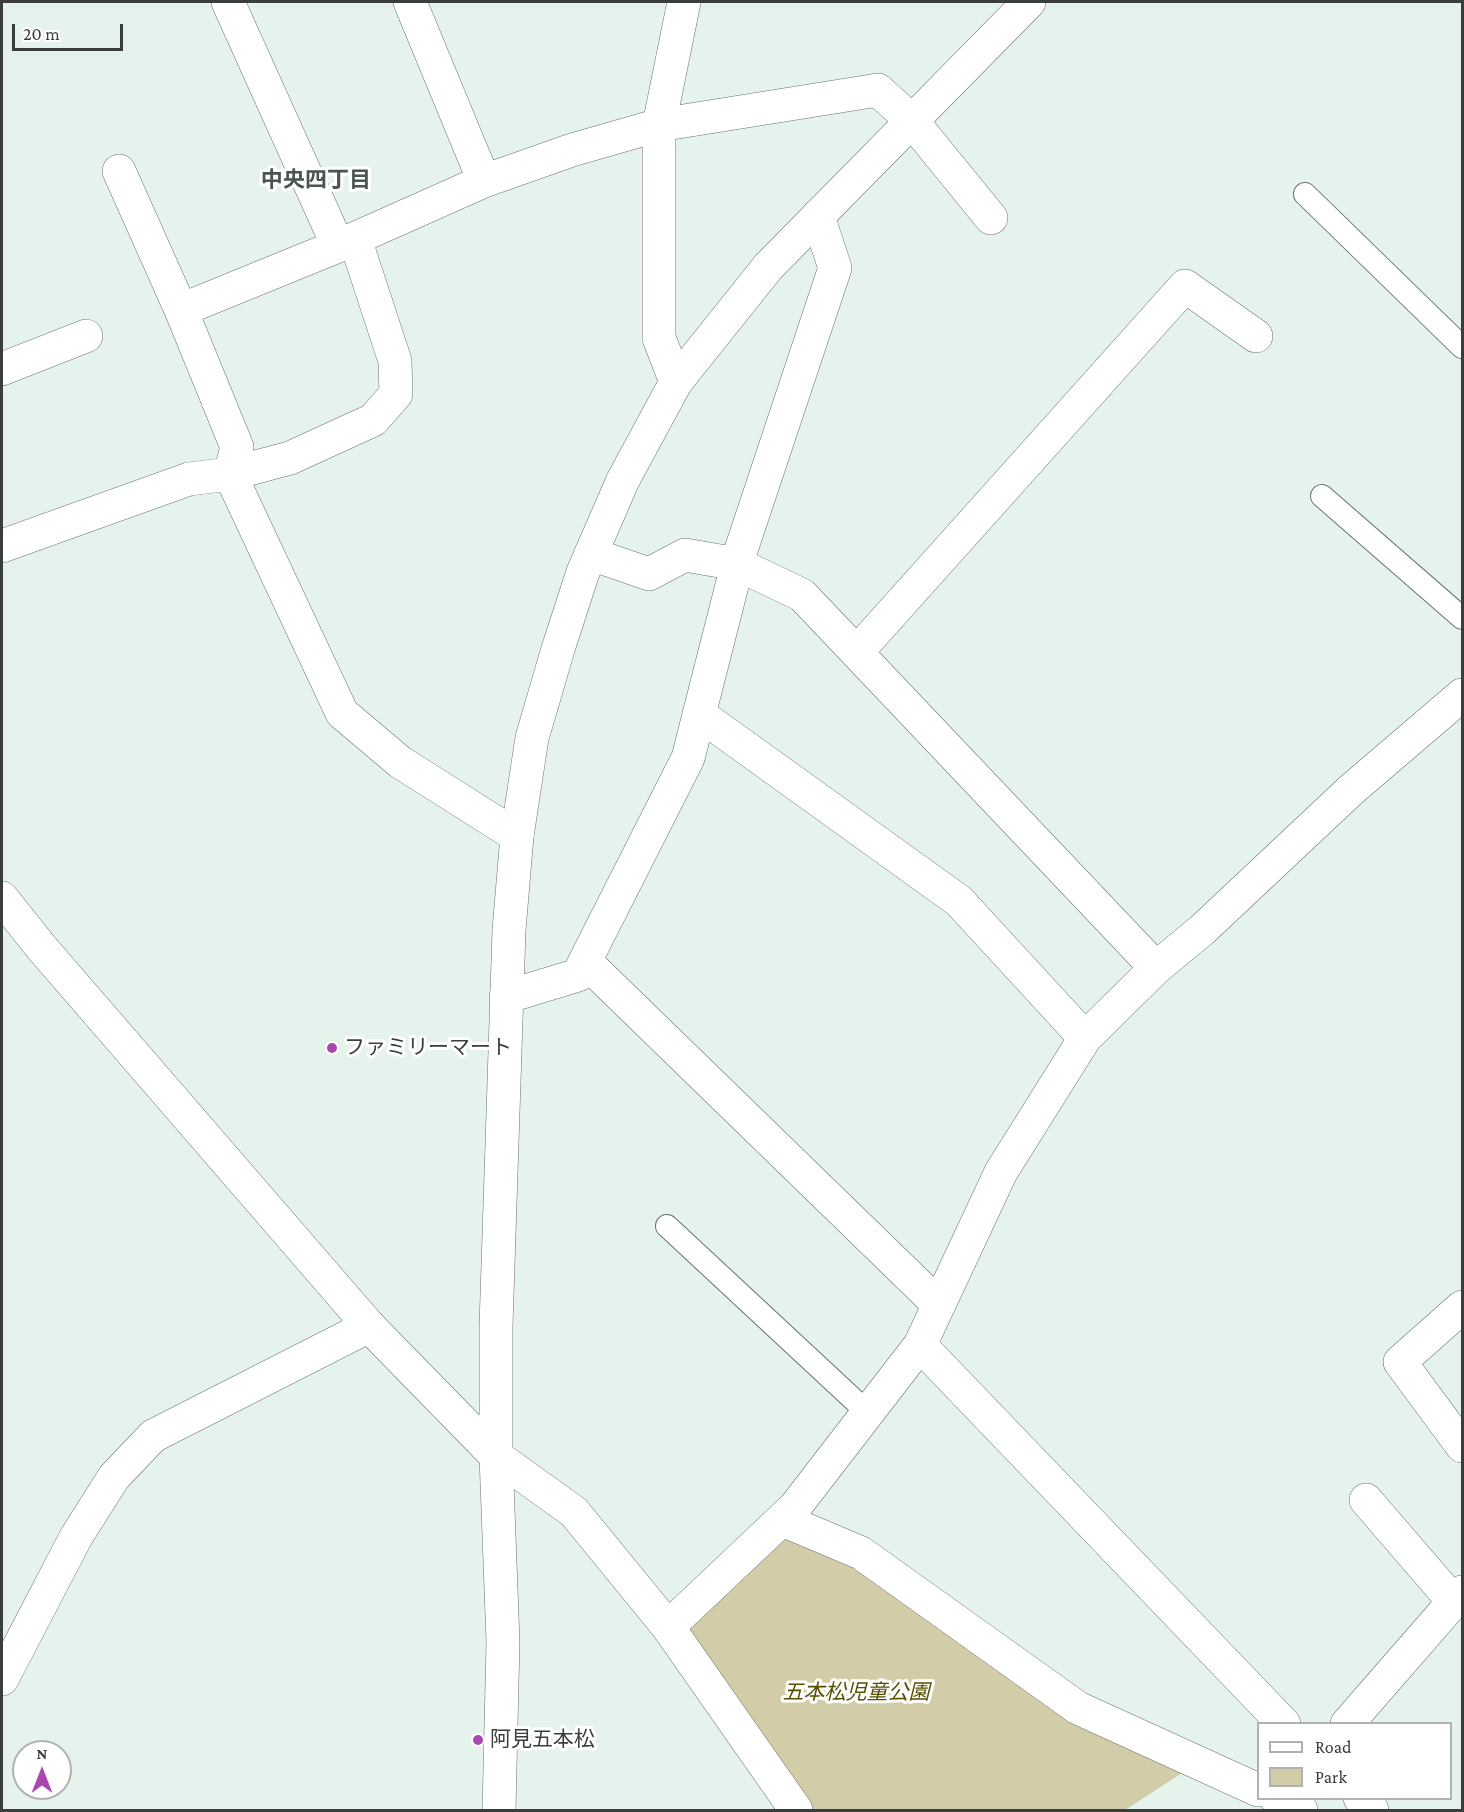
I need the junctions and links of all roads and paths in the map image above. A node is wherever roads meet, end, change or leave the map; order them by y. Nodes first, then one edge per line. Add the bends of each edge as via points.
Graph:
1 (228, 2) edge
2 (410, 2) edge
3 (684, 2) edge
4 (1029, 2) edge
5 (912, 121) junction
6 (659, 125) junction
7 (119, 171) dead end
8 (484, 181) junction
9 (1305, 194) dead end
10 (818, 216) junction
11 (991, 218) dead end
12 (347, 242) junction
13 (181, 310) junction
14 (86, 336) dead end
15 (1256, 336) dead end
16 (1462, 347) edge
17 (2, 369) edge
18 (676, 382) junction
19 (230, 474) junction
20 (1322, 496) dead end
21 (2, 546) edge
22 (591, 554) junction
23 (737, 564) junction
24 (1462, 618) edge
25 (857, 652) junction
26 (1462, 695) edge
27 (699, 714) junction
28 (517, 836) junction
29 (2, 898) edge
30 (585, 961) junction
31 (1156, 968) junction
32 (506, 997) junction
33 (1085, 1038) junction
34 (667, 1226) dead end
35 (939, 1305) junction
36 (1462, 1307) edge
37 (369, 1326) junction
38 (920, 1346) junction
39 (868, 1413) junction
40 (1462, 1446) edge
41 (496, 1456) junction
42 (1366, 1500) dead end
43 (783, 1520) junction
44 (1458, 1597) edge
45 (668, 1627) junction
46 (2, 1679) edge
47 (1282, 1722) edge
48 (1349, 1722) edge
49 (1257, 1790) edge
50 (1280, 1800) edge
51 (500, 1810) edge
52 (796, 1810) edge
53 (1301, 1810) edge

1 - 12 street
2 - 8 street
3 - 6 street
4 - 5 street
5 - 6 street via 878,90
5 - 10 street
5 - 11 street
6 - 8 street
6 - 18 street via 659,338
7 - 13 street
8 - 12 street
9 - 16 lane
10 - 18 street via 768,267
10 - 23 street via 835,268
12 - 13 street
12 - 19 street via 395,360 396,394 373,420 290,458
13 - 19 street via 237,447
14 - 17 street
15 - 25 street via 1185,286
18 - 22 street via 623,480
19 - 21 street via 189,479
19 - 28 street via 342,713 400,762
20 - 24 lane
22 - 23 street via 649,574 685,555
22 - 28 street via 532,738
23 - 25 street via 802,595
23 - 27 street
25 - 31 street
26 - 31 street via 1351,790
27 - 30 street via 688,758
27 - 33 street via 959,901
28 - 32 street
29 - 37 street via 40,947
30 - 32 street via 578,975
30 - 35 street
31 - 33 street
32 - 41 street
33 - 35 street via 1001,1172
34 - 39 lane
35 - 38 street
36 - 40 street via 1400,1362
37 - 41 street
37 - 46 street via 153,1436 114,1477 76,1537
38 - 39 street
38 - 47 street
39 - 43 street
41 - 45 street via 574,1512
41 - 51 street via 503,1642
42 - 44 street
43 - 45 street
43 - 49 street via 861,1553 1078,1708
44 - 48 street
45 - 52 street
50 - 53 street

